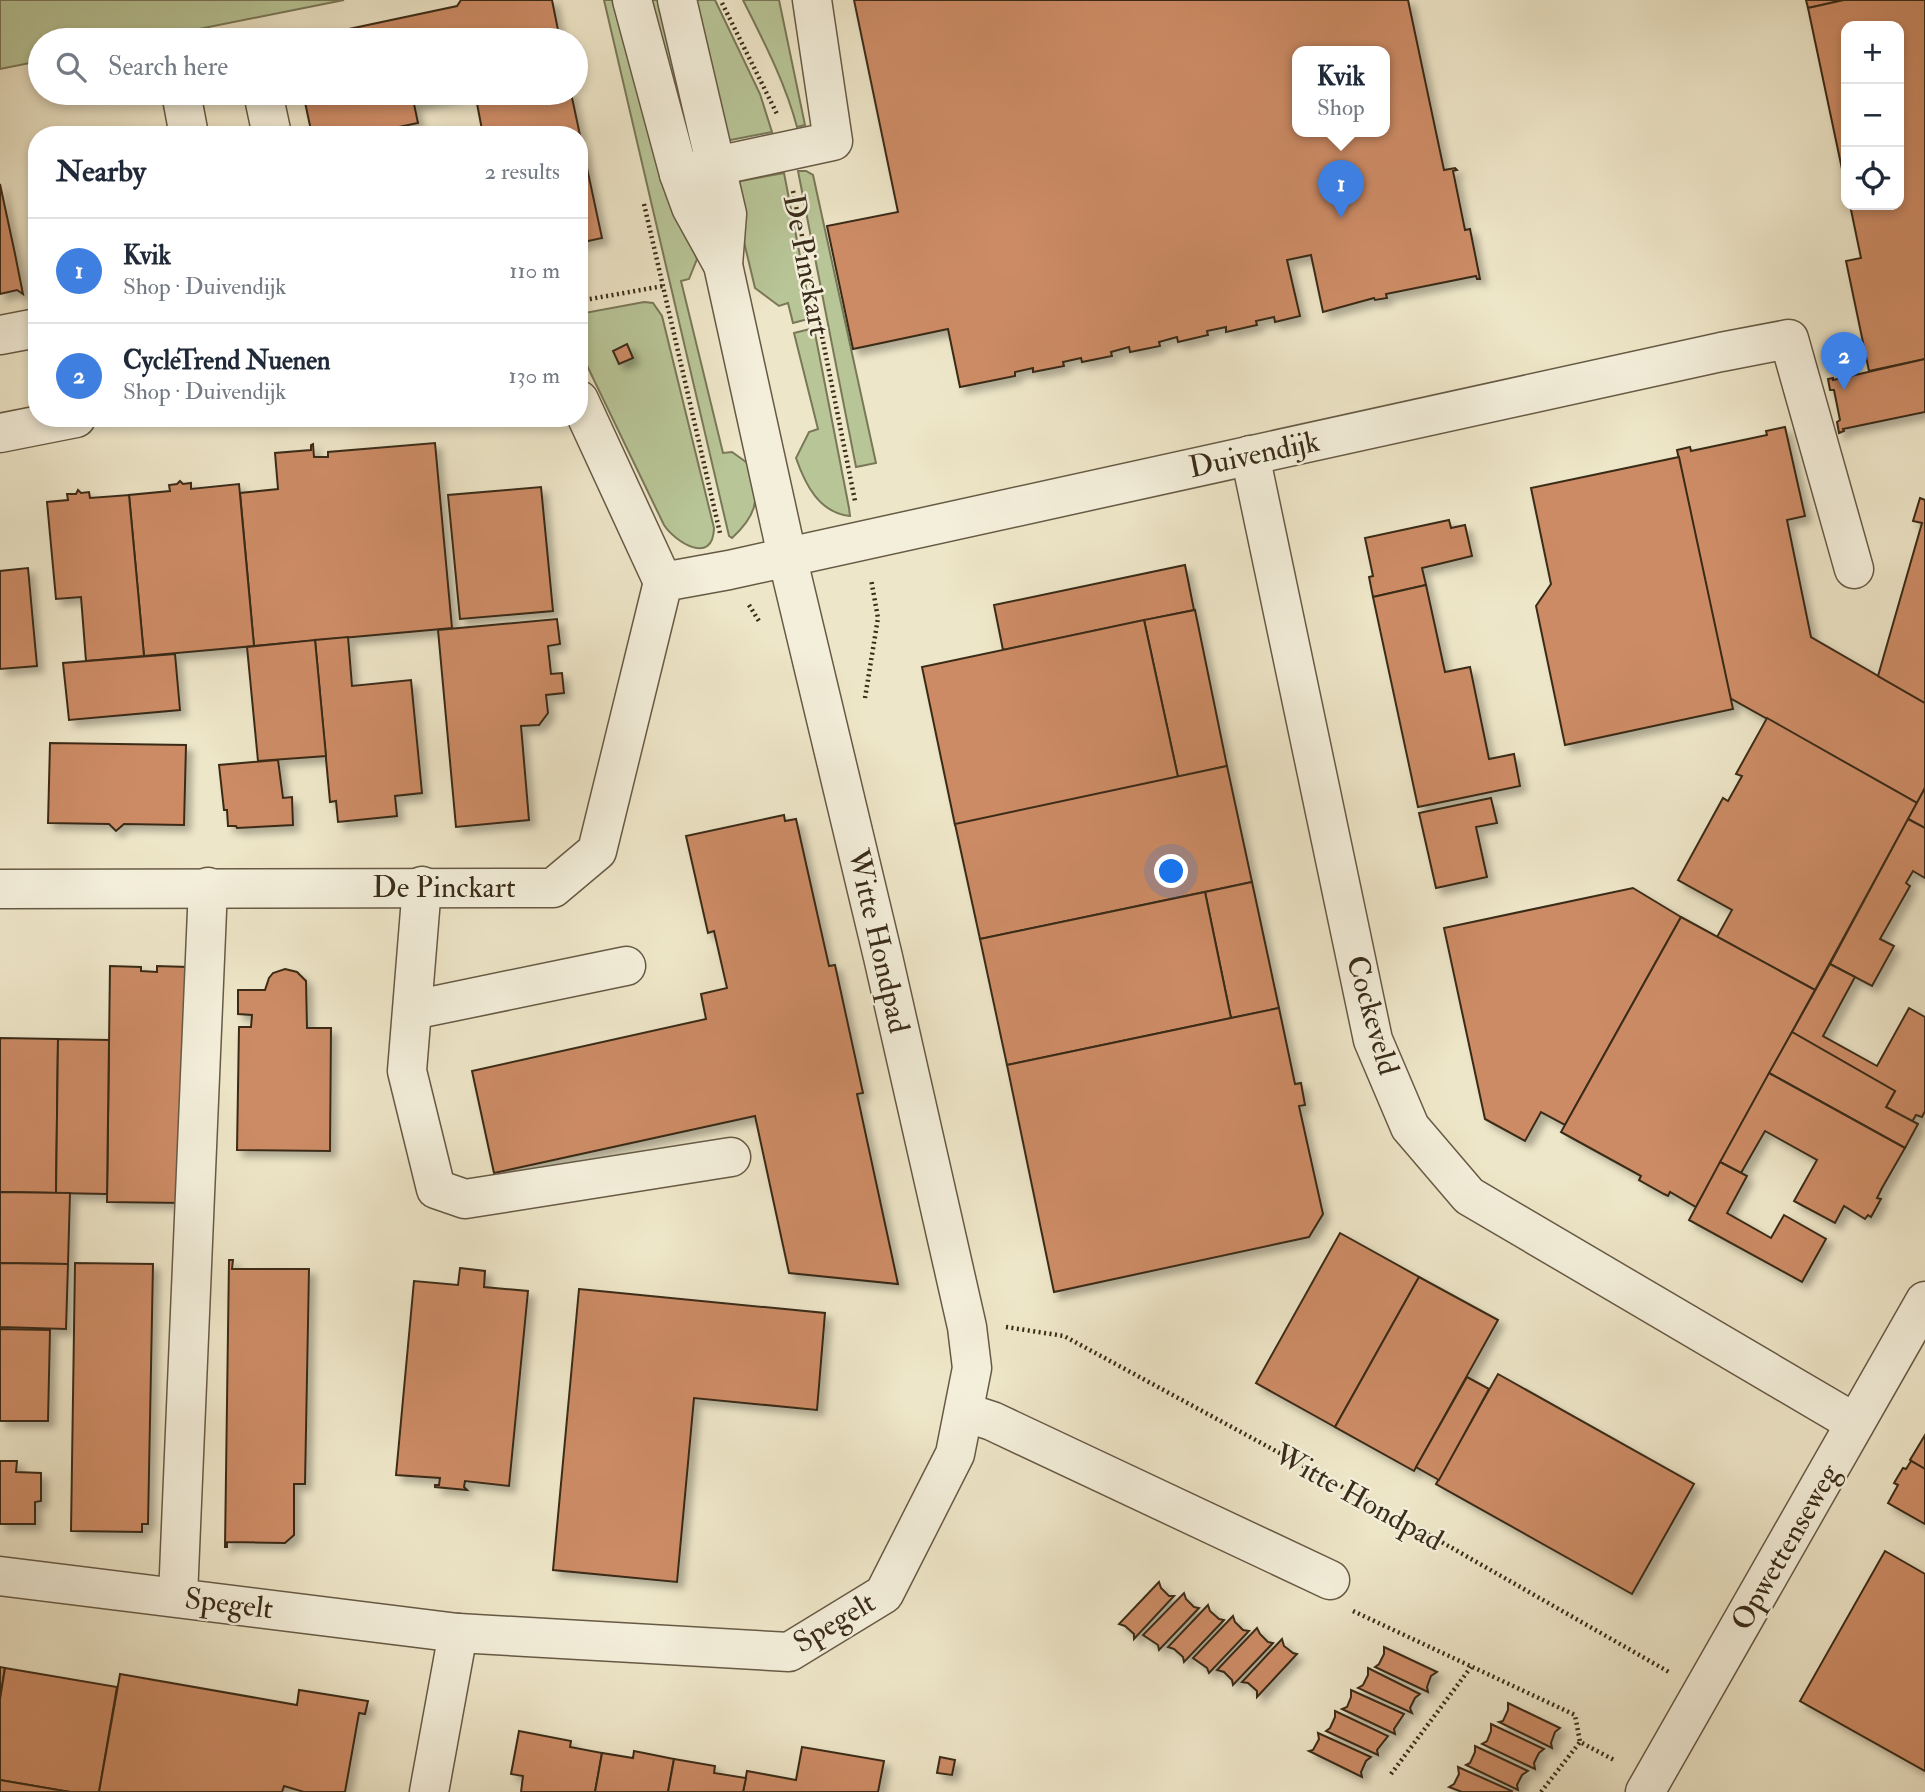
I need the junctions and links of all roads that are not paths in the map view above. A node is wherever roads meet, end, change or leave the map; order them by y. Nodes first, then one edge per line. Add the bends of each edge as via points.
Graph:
1 (632, 0) edge
2 (677, 0) edge
3 (812, 0) edge
4 (183, 105) edge
5 (265, 105) edge
6 (187, 126) edge
7 (269, 126) edge
8 (716, 166) junction
9 (679, 174) junction
10 (723, 265) junction
11 (28, 330) edge
12 (0, 335) edge
13 (588, 420) edge
14 (30, 427) edge
15 (0, 433) edge
16 (1250, 454) junction
17 (788, 556) junction
18 (1854, 569) dead end
19 (663, 582) junction
20 (208, 887) junction
21 (422, 887) junction
22 (0, 888) edge
23 (626, 966) dead end
24 (413, 1010) junction
25 (731, 1157) dead end
26 (1925, 1301) edge
27 (967, 1327) joint
28 (964, 1412) junction
29 (1855, 1423) junction
30 (0, 1576) edge
31 (1330, 1580) road end
32 (178, 1597) junction
33 (458, 1633) junction
34 (429, 1792) edge
35 (1645, 1792) edge

1 - 9 street
2 - 8 street
3 - 8 street via 833,141
4 - 6 street
5 - 7 street
8 - 9 street
8 - 10 street via 727,214
9 - 10 street via 691,207
10 - 17 street
11 - 12 street
13 - 19 street
14 - 15 street
16 - 17 street, Duivendijk
16 - 18 street, Duivendijk via 1789,339
16 - 29 street, Cockeveld via 1373,1040 1410,1127 1469,1196
17 - 19 street
17 - 27 street, Witte Hondpad
19 - 21 street, De Pinckart via 597,851 553,888
20 - 21 street, De Pinckart
20 - 22 street, De Pinckart
20 - 32 street
21 - 24 street
23 - 24 street
24 - 25 street via 407,1071 436,1189 465,1199
26 - 29 street, Opwettenseweg
27 - 28 street, Spegelt via 972,1368
28 - 31 street
28 - 33 street, Spegelt via 955,1454 884,1594 789,1652
29 - 35 street, Opwettenseweg
30 - 32 street, Spegelt
32 - 33 street, Spegelt
33 - 34 street

